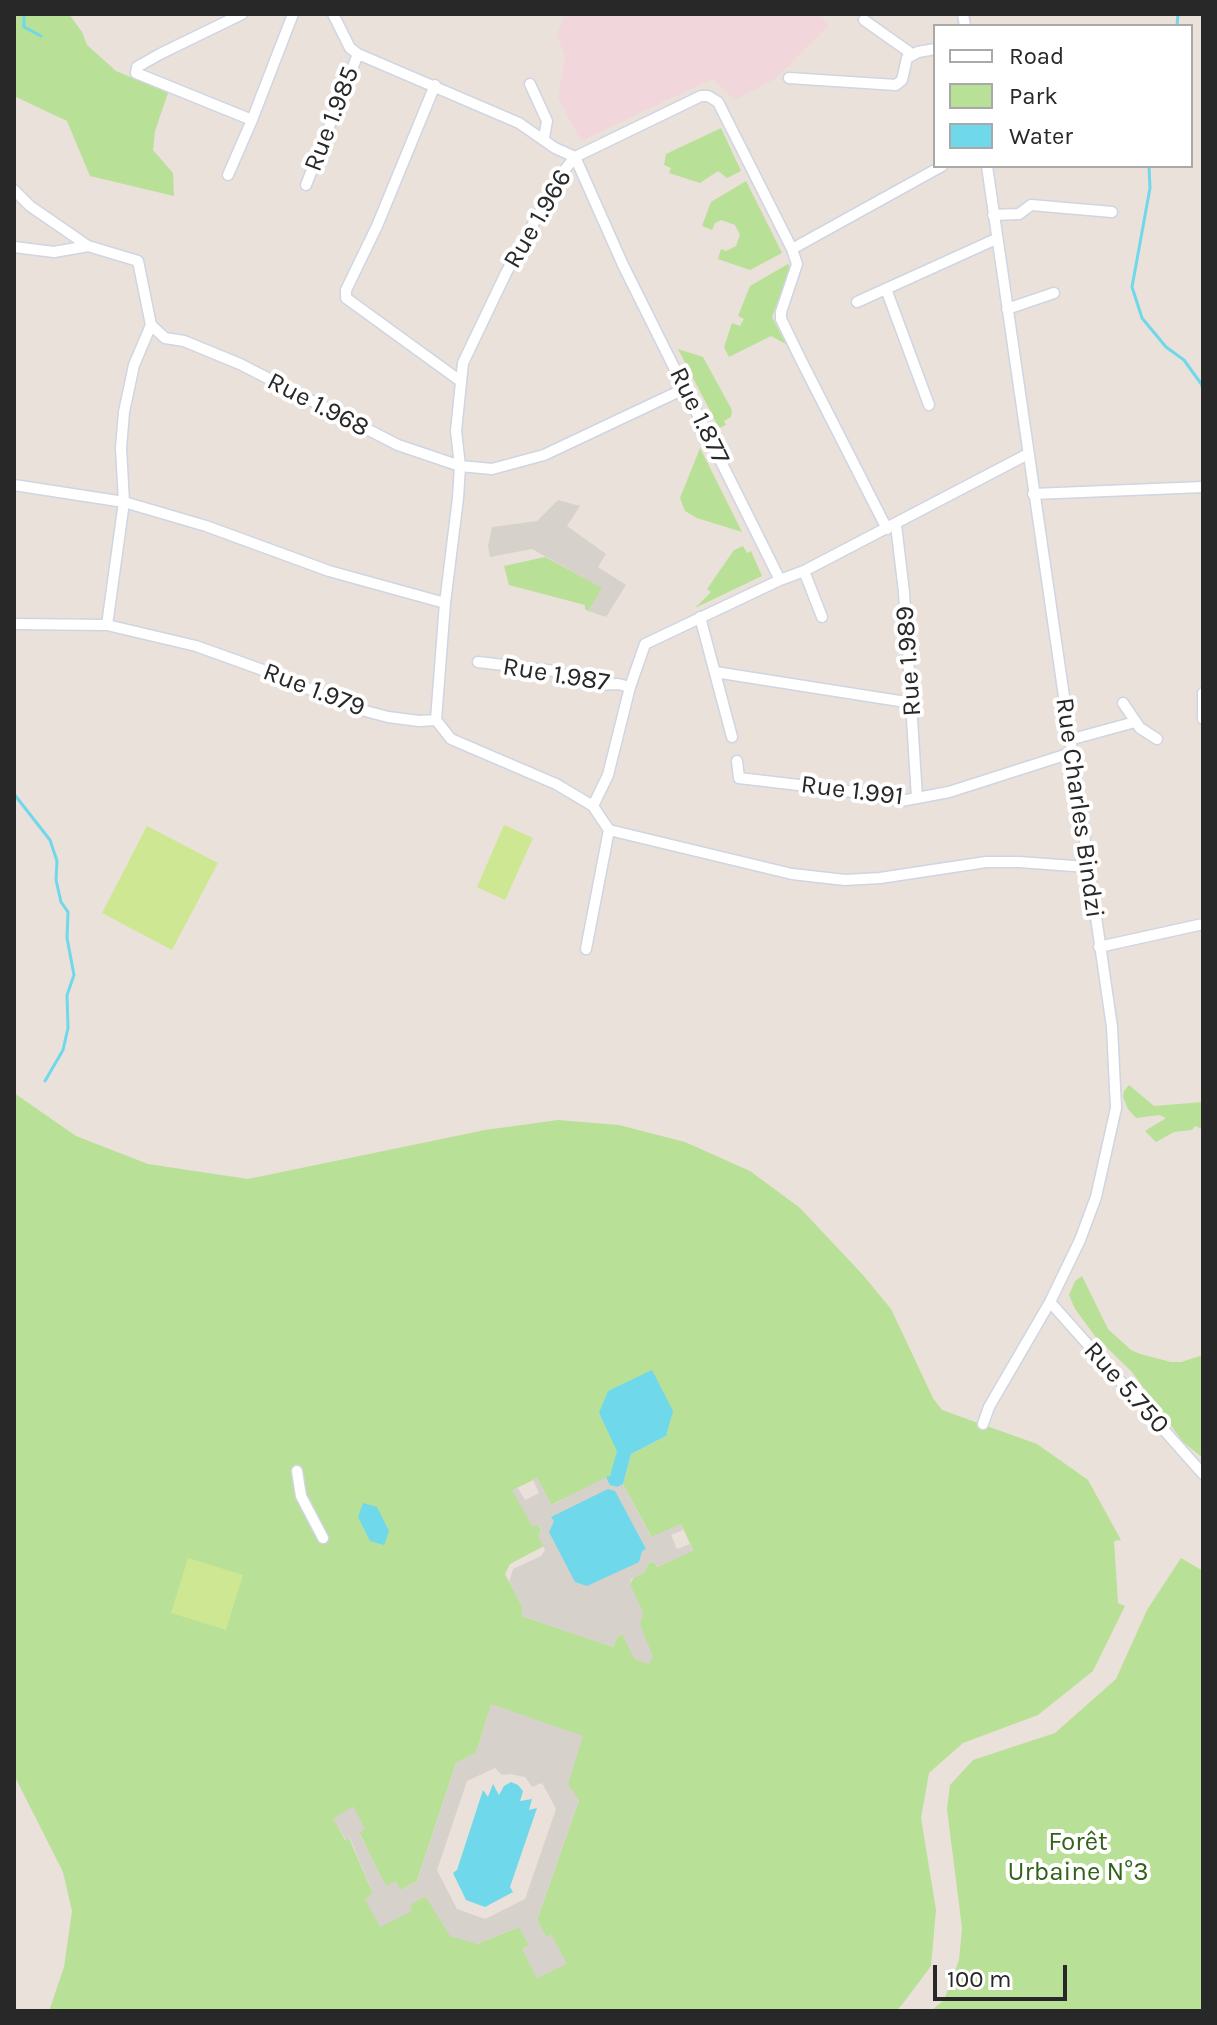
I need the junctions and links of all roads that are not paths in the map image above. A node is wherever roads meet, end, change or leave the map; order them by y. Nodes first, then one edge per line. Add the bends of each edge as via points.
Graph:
1 (242, 14) edge
2 (293, 14) edge
3 (333, 14) edge
4 (864, 20) dead end
5 (933, 49) edge
6 (358, 54) junction
7 (912, 54) junction
8 (789, 78) dead end
9 (530, 84) dead end
10 (435, 85) junction
11 (252, 120) junction
12 (544, 138) junction
13 (575, 157) junction
14 (938, 168) edge
15 (987, 168) edge
16 (228, 175) dead end
17 (306, 185) dead end
18 (14, 190) edge
19 (1112, 212) dead end
20 (993, 215) junction
21 (996, 239) junction
22 (88, 246) junction
23 (14, 247) edge
24 (792, 249) junction
25 (886, 289) junction
26 (1054, 293) dead end
27 (857, 302) dead end
28 (1007, 309) junction
29 (151, 325) junction
30 (459, 380) junction
31 (686, 388) junction
32 (929, 405) dead end
33 (1028, 454) junction
34 (460, 466) junction
35 (14, 485) edge
36 (1203, 487) edge
37 (1033, 494) junction
38 (124, 502) junction
39 (892, 527) junction
40 (804, 571) junction
41 (780, 580) junction
42 (445, 603) junction
43 (700, 617) junction
44 (822, 617) dead end
45 (14, 624) edge
46 (107, 625) junction
47 (478, 662) dead end
48 (715, 672) junction
49 (630, 687) junction
50 (1203, 693) edge
51 (912, 703) junction
52 (1123, 703) dead end
53 (1203, 719) edge
54 (436, 720) junction
55 (1135, 722) junction
56 (732, 737) dead end
57 (1157, 739) dead end
58 (1069, 740) junction
59 (1071, 753) junction
60 (737, 761) dead end
61 (917, 798) junction
62 (593, 806) junction
63 (609, 830) junction
64 (1087, 867) junction
65 (1203, 924) edge
66 (1099, 947) junction
67 (586, 949) dead end
68 (1050, 1302) junction
69 (983, 1424) dead end
70 (297, 1471) dead end
71 (1203, 1474) edge
72 (323, 1538) dead end

1 - 11 street via 136,70 141,77
2 - 11 street
3 - 6 street
4 - 7 street
5 - 7 street
6 - 10 street, Rue 1.966
6 - 17 street, Rue 1.985
7 - 8 street via 896,85
9 - 12 street via 547,121
10 - 12 street, Rue 1.966
10 - 30 street via 346,298
11 - 16 street
12 - 13 street, Rue 1.966
13 - 24 street via 701,96 712,97
13 - 30 street, Rue 1.966 via 506,273
13 - 31 street, Rue 1.877
14 - 24 street
15 - 20 street, Rue Charles Bindzi
18 - 22 street
19 - 20 street via 1031,205 1019,214
20 - 21 street, Rue Charles Bindzi
21 - 25 street
21 - 28 street, Rue Charles Bindzi
22 - 23 street via 54,252
22 - 29 street via 138,261
24 - 39 street via 797,264 781,319
25 - 27 street
25 - 32 street
26 - 28 street
28 - 33 street, Rue Charles Bindzi
29 - 34 street, Rue 1.968 via 165,338 240,364 398,445
29 - 38 street via 134,365 124,412
30 - 34 street, Rue 1.966
31 - 34 street, Rue 1.968 via 532,459 492,469
31 - 41 street, Rue 1.877
33 - 37 street, Rue Charles Bindzi
33 - 39 street
34 - 42 street, Rue 1.966
35 - 38 street
36 - 37 street
37 - 58 street, Rue Charles Bindzi
38 - 42 street via 329,571
38 - 46 street
39 - 40 street
39 - 51 street, Rue 1.989
40 - 41 street
40 - 44 street
41 - 43 street, Rue 1.987
42 - 54 street, Rue 1.966
43 - 48 street
43 - 49 street, Rue 1.987 via 645,644
45 - 46 street, Rue 1.979
46 - 54 street, Rue 1.979 via 196,646 373,713
47 - 49 street, Rue 1.987 via 555,671 589,685
48 - 51 street
48 - 56 street
49 - 62 street via 608,775
50 - 53 street
51 - 61 street, Rue 1.989
52 - 55 street
54 - 62 street via 451,739 556,784
55 - 57 street
55 - 58 street
58 - 59 street, Rue Charles Bindzi
59 - 61 street, Rue 1.991
59 - 64 street, Rue Charles Bindzi
60 - 61 street, Rue 1.991 via 739,778 901,801
62 - 63 street
63 - 64 street via 820,878 880,878 986,862
63 - 67 street
64 - 66 street, Rue Charles Bindzi
65 - 66 street
66 - 68 street, Rue Charles Bindzi via 1112,1027 1116,1108 1096,1197
68 - 69 street, Rue Charles Bindzi
68 - 71 street, Rue 5.750
70 - 72 street via 301,1496

